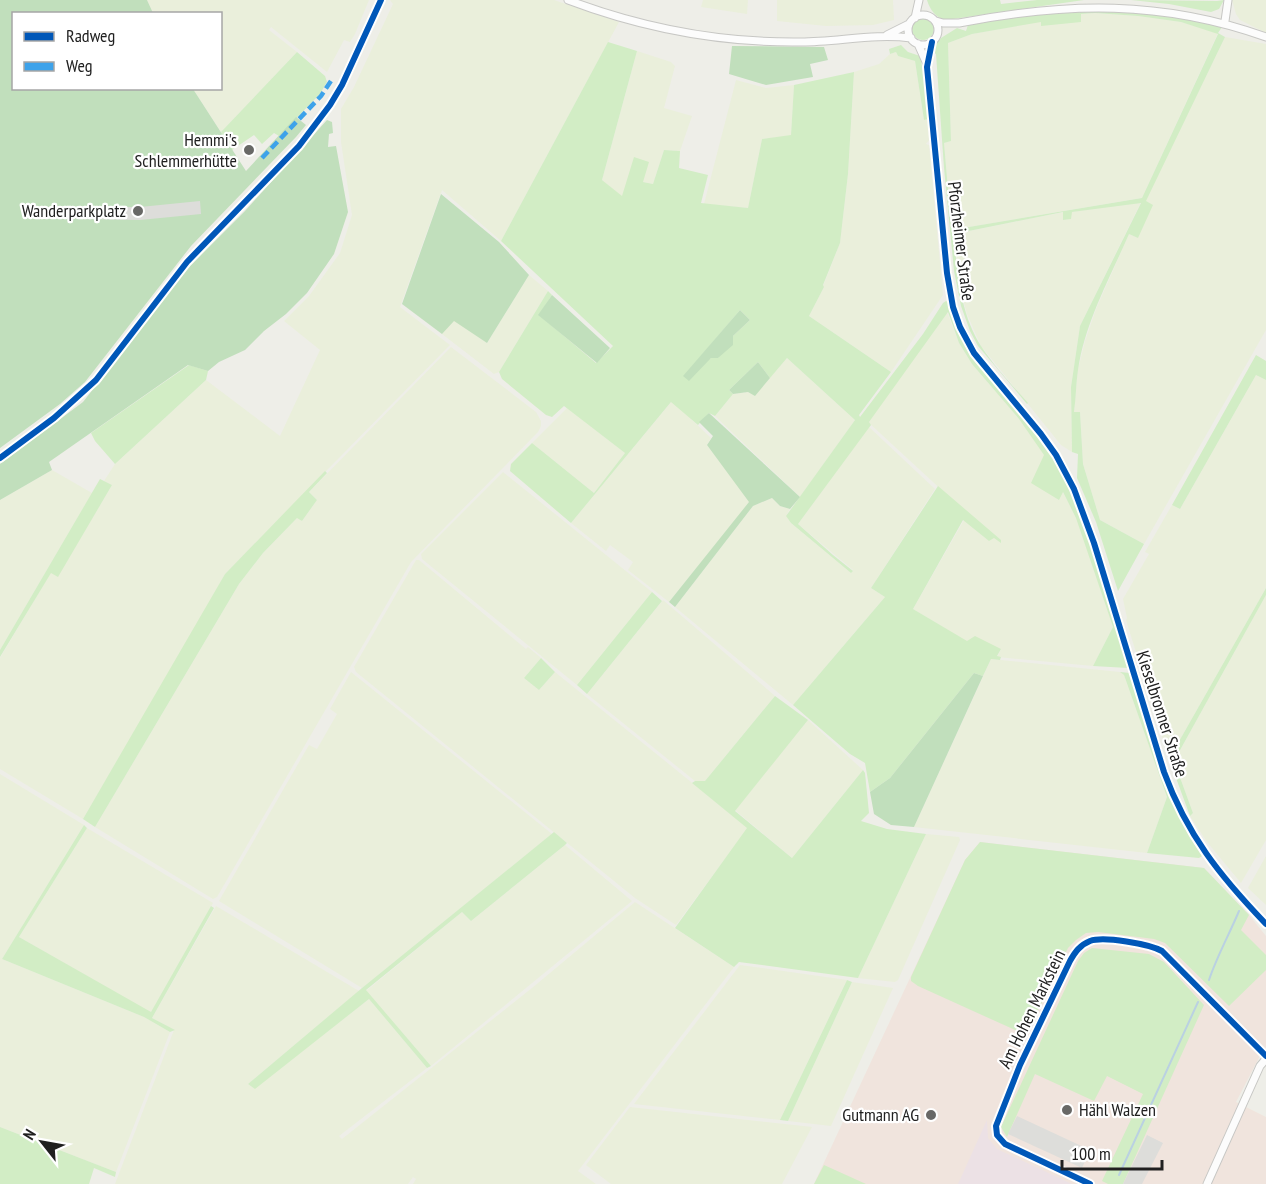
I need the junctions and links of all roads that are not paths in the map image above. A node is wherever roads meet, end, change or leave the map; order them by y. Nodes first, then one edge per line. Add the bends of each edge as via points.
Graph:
1 (381, 0) edge
2 (568, 0) edge
3 (920, 0) edge
4 (1228, 0) edge
5 (929, 16) junction
6 (915, 18) junction
7 (936, 21) junction
8 (1225, 21) junction
9 (959, 23) junction
10 (909, 24) junction
11 (937, 35) junction
12 (885, 36) junction
13 (1266, 37) edge
14 (911, 38) junction
15 (932, 42) junction
16 (918, 44) junction
17 (927, 67) junction
18 (0, 458) edge
19 (1074, 489) joint
20 (1266, 924) edge
21 (1266, 1057) edge
22 (1090, 1184) edge
23 (1207, 1184) edge

1 - 18 street via 342,85 299,146 187,262 96,381 61,413
2 - 12 street via 636,22 723,38 801,42
3 - 5 street
3 - 6 street
4 - 8 street
5 - 6 street
5 - 7 street
6 - 10 street
7 - 9 street
7 - 11 street
8 - 9 street via 1176,9 1106,3 1044,8
8 - 13 street
9 - 11 street
10 - 12 street
10 - 14 street
11 - 15 street
12 - 14 street
14 - 16 street
15 - 16 street
15 - 17 street, Pforzheimer Straße
16 - 17 street, Pforzheimer Straße
17 - 19 street, Pforzheimer Straße via 948,284 960,327 974,353 1056,455
19 - 20 street, Kieselbronner Straße via 1175,800 1219,872
21 - 22 street, Am Hohen Markstein via 1162,951 1100,939 1084,944 1070,961 1020,1065 996,1126 997,1135 1005,1144
21 - 23 street

